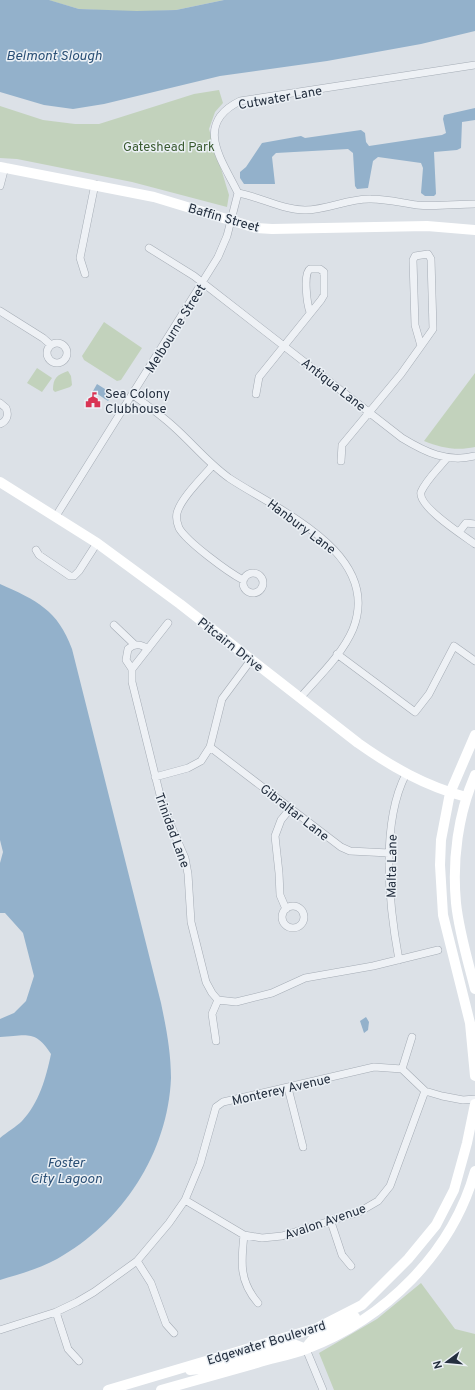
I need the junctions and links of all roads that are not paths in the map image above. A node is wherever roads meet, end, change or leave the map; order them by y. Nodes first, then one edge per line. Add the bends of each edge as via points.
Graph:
1 (475, 65) edge
2 (3, 167) edge
3 (95, 184) junction
4 (0, 186) edge
5 (238, 193) junction
6 (475, 204) edge
7 (232, 221) junction
8 (475, 230) edge
9 (149, 248) dead end
10 (85, 274) dead end
11 (203, 283) junction
12 (0, 311) edge
13 (310, 312) junction
14 (51, 345) dead end
15 (284, 346) junction
16 (421, 346) junction
17 (256, 394) dead end
18 (133, 395) junction
19 (0, 403) edge
20 (370, 412) junction
21 (0, 424) edge
22 (475, 456) edge
23 (447, 458) junction
24 (341, 461) dead end
25 (212, 466) junction
26 (0, 482) edge
27 (56, 516) junction
28 (475, 524) edge
29 (459, 532) junction
30 (97, 543) junction
31 (475, 544) edge
32 (36, 550) dead end
33 (243, 580) dead end
34 (168, 623) dead end
35 (114, 624) dead end
36 (135, 645) junction
37 (148, 649) junction
38 (337, 654) junction
39 (251, 660) junction
40 (475, 661) edge
41 (132, 669) junction
42 (300, 698) junction
43 (475, 736) edge
44 (210, 748) junction
45 (406, 774) junction
46 (475, 775) edge
47 (155, 777) junction
48 (450, 793) junction
49 (470, 798) edge
50 (290, 809) junction
51 (389, 853) junction
52 (286, 909) dead end
53 (438, 950) dead end
54 (399, 960) junction
55 (475, 989) edge
56 (218, 1000) junction
57 (412, 1037) dead end
58 (216, 1041) dead end
59 (402, 1069) junction
60 (475, 1076) edge
61 (288, 1088) junction
62 (424, 1091) junction
63 (475, 1099) edge
64 (475, 1104) edge
65 (303, 1147) dead end
66 (475, 1171) edge
67 (185, 1200) junction
68 (331, 1222) junction
69 (244, 1235) junction
70 (137, 1260) junction
71 (351, 1266) dead end
72 (378, 1290) junction
73 (258, 1302) dead end
74 (56, 1312) junction
75 (0, 1330) edge
76 (174, 1332) dead end
77 (306, 1349) junction
78 (79, 1361) dead end
79 (170, 1371) junction
80 (108, 1390) edge
81 (161, 1390) edge
82 (323, 1390) edge

1 - 5 street, Cutwater Lane via 240,102 230,106 217,121 213,132
2 - 3 street, Baffin Street
2 - 4 street
3 - 7 street, Baffin Street via 154,196
3 - 10 street via 80,258
5 - 6 street via 279,206 305,210 372,199 419,205
5 - 7 street, Melbourne Street
7 - 8 street, Baffin Street via 245,226 272,229 427,226
7 - 11 street, Melbourne Street via 218,257
9 - 11 street, Antiqua Lane
11 - 15 street, Antiqua Lane
11 - 18 street, Melbourne Street
12 - 14 street
13 - 13 street via 307,303 307,274 310,269 320,269 324,272 324,295
13 - 15 street
15 - 17 street via 259,378
15 - 20 street, Antiqua Lane
16 - 16 street via 433,329 431,259 428,254 415,256 413,260 415,325
16 - 20 street
18 - 25 street, Hanbury Lane via 174,426
18 - 27 street, Melbourne Street
19 - 21 street via 6,408 8,415
20 - 23 street, Antiqua Lane via 421,450
20 - 24 street via 342,444
22 - 23 street, Antiqua Lane
23 - 29 street via 426,485 421,496 428,508
25 - 33 street via 181,504 177,514 179,527 187,538
25 - 38 street, Hanbury Lane via 278,506 337,552 346,563 357,588 358,601 353,628
26 - 27 street, Pitcairn Drive
27 - 30 street, Pitcairn Drive
28 - 29 street via 466,523
29 - 31 street
30 - 32 street via 74,576 70,576 39,555
30 - 39 street, Pitcairn Drive
34 - 37 street
35 - 36 street
36 - 37 street
36 - 41 street, Trinidad Lane via 128,649 125,656 127,664
37 - 41 street
38 - 40 street via 415,712 429,694 454,646
38 - 42 street, Hanbury Lane
39 - 42 street, Pitcairn Drive
39 - 44 street via 222,699
41 - 47 street, Trinidad Lane via 134,694
42 - 45 street, Pitcairn Drive via 358,743
43 - 48 street
44 - 47 street via 196,765
44 - 50 street, Gibraltar Lane
45 - 48 street, Pitcairn Drive
45 - 51 street, Malta Lane via 397,798
46 - 49 street
47 - 56 street, Trinidad Lane via 163,807 185,858 191,922 206,982
48 - 49 street, Pitcairn Drive
48 - 60 street via 441,840 442,902 448,938 470,1023
49 - 55 street via 457,842 455,889 463,942
50 - 51 street, Gibraltar Lane via 350,851
50 - 52 street via 281,820 275,836 280,895
51 - 54 street, Malta Lane via 390,901
53 - 54 street
54 - 56 street via 305,978 272,993 236,1002
56 - 58 street via 212,1014
57 - 59 street
59 - 61 street, Monterey Avenue via 374,1067
59 - 62 street
61 - 65 street
61 - 67 street, Monterey Avenue via 229,1100 216,1107 200,1164
62 - 63 street via 463,1100
62 - 68 street, Avalon Avenue via 394,1178 384,1195 370,1207
64 - 72 street, Edgewater Boulevard via 454,1190 436,1224 408,1259
66 - 77 street, Edgewater Boulevard via 468,1196 448,1233 402,1290 366,1319
67 - 69 street, Avalon Avenue
67 - 70 street, Monterey Avenue
68 - 69 street, Avalon Avenue via 272,1238
68 - 71 street via 342,1255
69 - 73 street via 242,1271 248,1291
70 - 74 street, Monterey Avenue via 94,1292
70 - 76 street via 151,1283 166,1324
72 - 77 street, Edgewater Boulevard via 373,1304 347,1322 318,1335
72 - 79 street, Edgewater Boulevard via 356,1309 317,1328
74 - 75 street, Monterey Avenue
74 - 78 street via 68,1350
77 - 79 street, Edgewater Boulevard via 293,1344 209,1368
77 - 81 street, Edgewater Boulevard
77 - 82 street
79 - 80 street, Edgewater Boulevard

